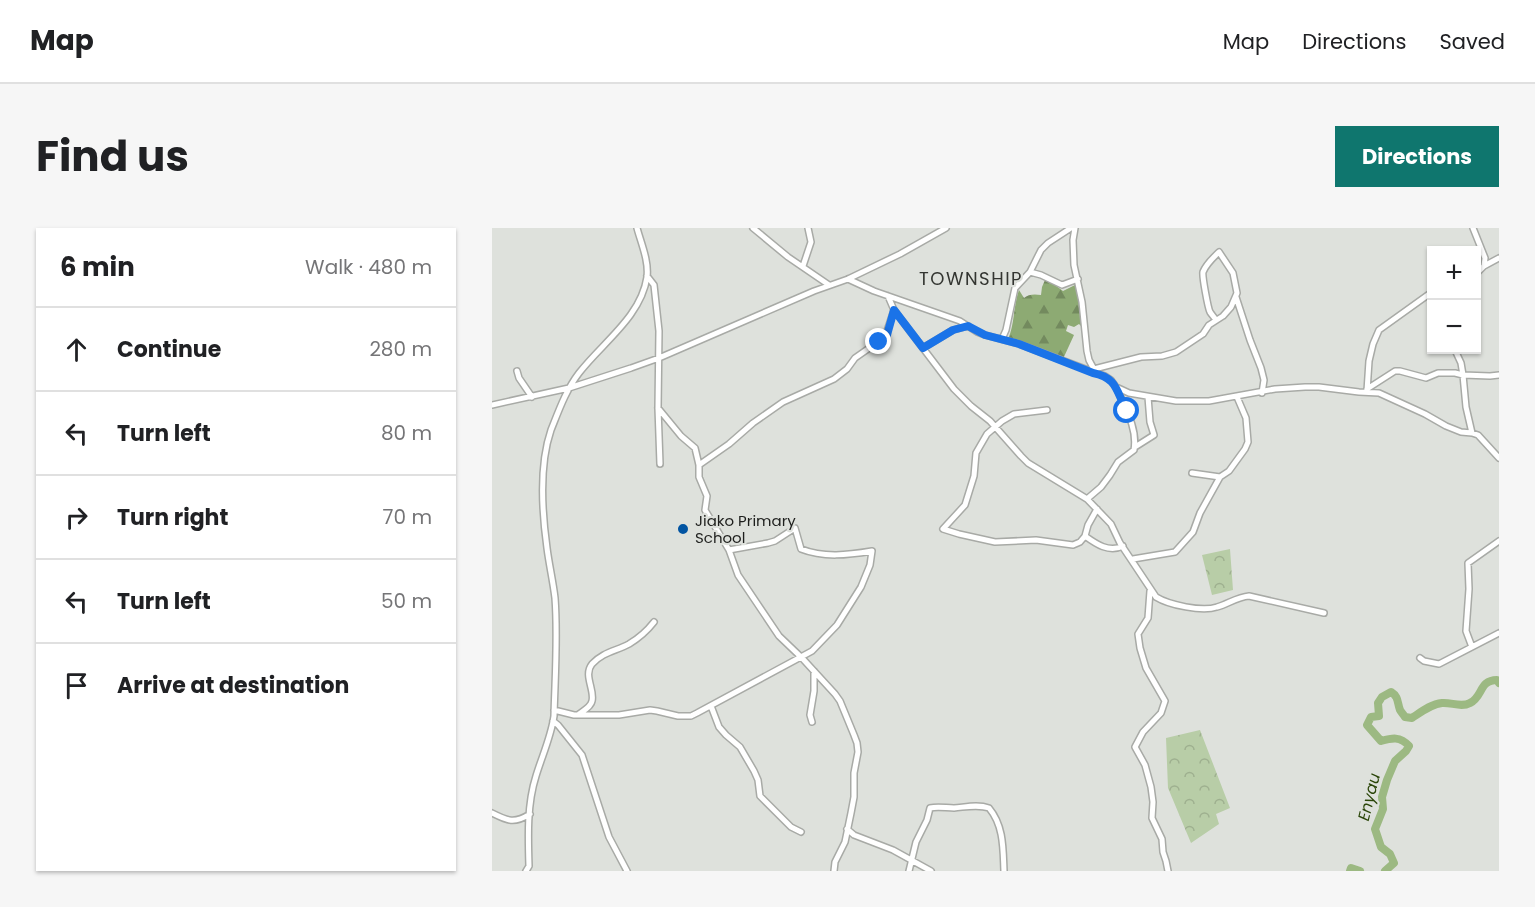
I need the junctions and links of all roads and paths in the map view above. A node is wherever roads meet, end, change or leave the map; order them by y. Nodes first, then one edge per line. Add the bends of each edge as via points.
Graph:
1 (637, 228) edge
2 (753, 228) edge
3 (808, 228) edge
4 (946, 228) edge
5 (1073, 228) edge
6 (1473, 228) edge
7 (1478, 246) edge
8 (1481, 251) edge
9 (1499, 258) edge
10 (803, 266) junction
11 (1484, 266) junction
12 (1481, 269) edge
13 (1030, 272) junction
14 (647, 276) junction
15 (848, 279) junction
16 (1078, 279) junction
17 (829, 285) junction
18 (1427, 295) edge
19 (888, 296) junction
20 (1236, 297) junction
21 (894, 310) junction
22 (1216, 320) junction
23 (968, 326) junction
24 (1002, 339) junction
25 (923, 348) junction
26 (1457, 354) edge
27 (659, 358) junction
28 (517, 371) dead end
29 (1095, 371) junction
30 (1463, 375) junction
31 (1499, 375) edge
32 (1116, 387) junction
33 (569, 388) junction
34 (1367, 391) junction
35 (1262, 393) junction
36 (532, 397) junction
37 (1148, 397) junction
38 (1237, 397) junction
39 (492, 405) edge
40 (657, 408) junction
41 (1047, 410) dead end
42 (994, 426) junction
43 (1473, 433) junction
44 (1135, 447) junction
45 (1499, 458) edge
46 (660, 464) dead end
47 (699, 465) junction
48 (1192, 473) dead end
49 (1220, 477) junction
50 (1087, 499) junction
51 (1097, 509) junction
52 (1085, 536) junction
53 (1499, 541) edge
54 (1123, 546) junction
55 (729, 550) junction
56 (1132, 559) junction
57 (1150, 590) junction
58 (1324, 613) dead end
59 (654, 622) dead end
60 (1499, 633) edge
61 (1472, 647) junction
62 (802, 658) junction
63 (1419, 658) dead end
64 (814, 671) junction
65 (711, 706) junction
66 (554, 710) junction
67 (579, 714) junction
68 (553, 721) junction
69 (812, 722) dead end
70 (492, 813) edge
71 (530, 814) junction
72 (847, 829) junction
73 (801, 832) dead end
74 (912, 861) junction
75 (528, 869) edge
76 (627, 871) edge
77 (834, 871) edge
78 (909, 871) edge
79 (931, 871) edge
80 (1004, 871) edge
81 (1168, 871) edge

1 - 14 street
2 - 10 street
3 - 10 street via 811,242
4 - 15 street
5 - 13 street via 1053,238 1041,250
5 - 16 street
6 - 7 street
8 - 11 street
9 - 11 street
10 - 17 street
11 - 12 street
13 - 16 street via 1062,285
13 - 24 street via 1015,288
14 - 27 street via 654,285
14 - 33 street via 643,292 626,321
15 - 17 street
15 - 19 street
16 - 29 street via 1087,351
17 - 27 street
18 - 34 street via 1379,330 1369,361
19 - 21 street
19 - 23 street
20 - 22 street
20 - 22 street via 1233,273 1219,252 1203,276 1208,308
20 - 35 street via 1261,368
21 - 25 street
21 - 47 street via 885,337 855,358 847,369 783,402
22 - 29 street via 1176,352 1141,357
23 - 24 street
23 - 25 street
24 - 29 street
25 - 42 street via 954,389
26 - 30 street
27 - 33 street
27 - 40 street
28 - 36 street
29 - 32 street
30 - 31 street
30 - 34 street via 1438,374 1426,378 1395,371
30 - 43 street
32 - 37 street
32 - 44 street via 1134,432
33 - 36 street
33 - 66 street via 550,433 544,470 545,526 556,614
34 - 35 street via 1319,387
34 - 43 street via 1461,432
35 - 38 street
36 - 39 street
37 - 38 street via 1209,401
37 - 44 street via 1154,435
38 - 49 street via 1246,418 1248,442 1229,471
40 - 46 street
40 - 47 street via 694,448
41 - 42 street via 1014,414
42 - 50 street via 1028,463
42 - 52 street via 976,453 965,505 944,529 995,542 1036,540 1073,545
43 - 45 street
44 - 50 street
47 - 55 street via 707,496 705,510
48 - 49 street
49 - 56 street via 1193,532 1178,550
50 - 51 street
51 - 52 street
51 - 54 street
52 - 54 street via 1110,549
53 - 61 street via 1468,563 1466,631
54 - 56 street
55 - 62 street via 738,575 767,619
55 - 62 street via 775,541 795,528 801,549 808,552 827,555 872,551 864,582 837,625
56 - 57 street
57 - 58 street via 1159,599 1198,609 1249,596
57 - 81 street via 1148,618 1138,634 1140,648 1146,668 1166,701 1135,747 1151,787 1152,818 1162,839
59 - 67 street via 631,643 592,664 592,700
60 - 61 street
61 - 63 street via 1439,664
62 - 64 street
62 - 65 street
64 - 69 street
64 - 72 street via 838,698 857,743 854,797
65 - 67 street via 686,716 650,711
65 - 73 street via 719,727 740,747 754,771 760,796
66 - 67 street
66 - 68 street
68 - 71 street via 531,797
68 - 76 street via 582,755 609,837
70 - 71 street via 514,821
71 - 75 street
72 - 74 street via 854,836
72 - 77 street
74 - 78 street
74 - 79 street
74 - 80 street via 930,808 986,806 1001,832

